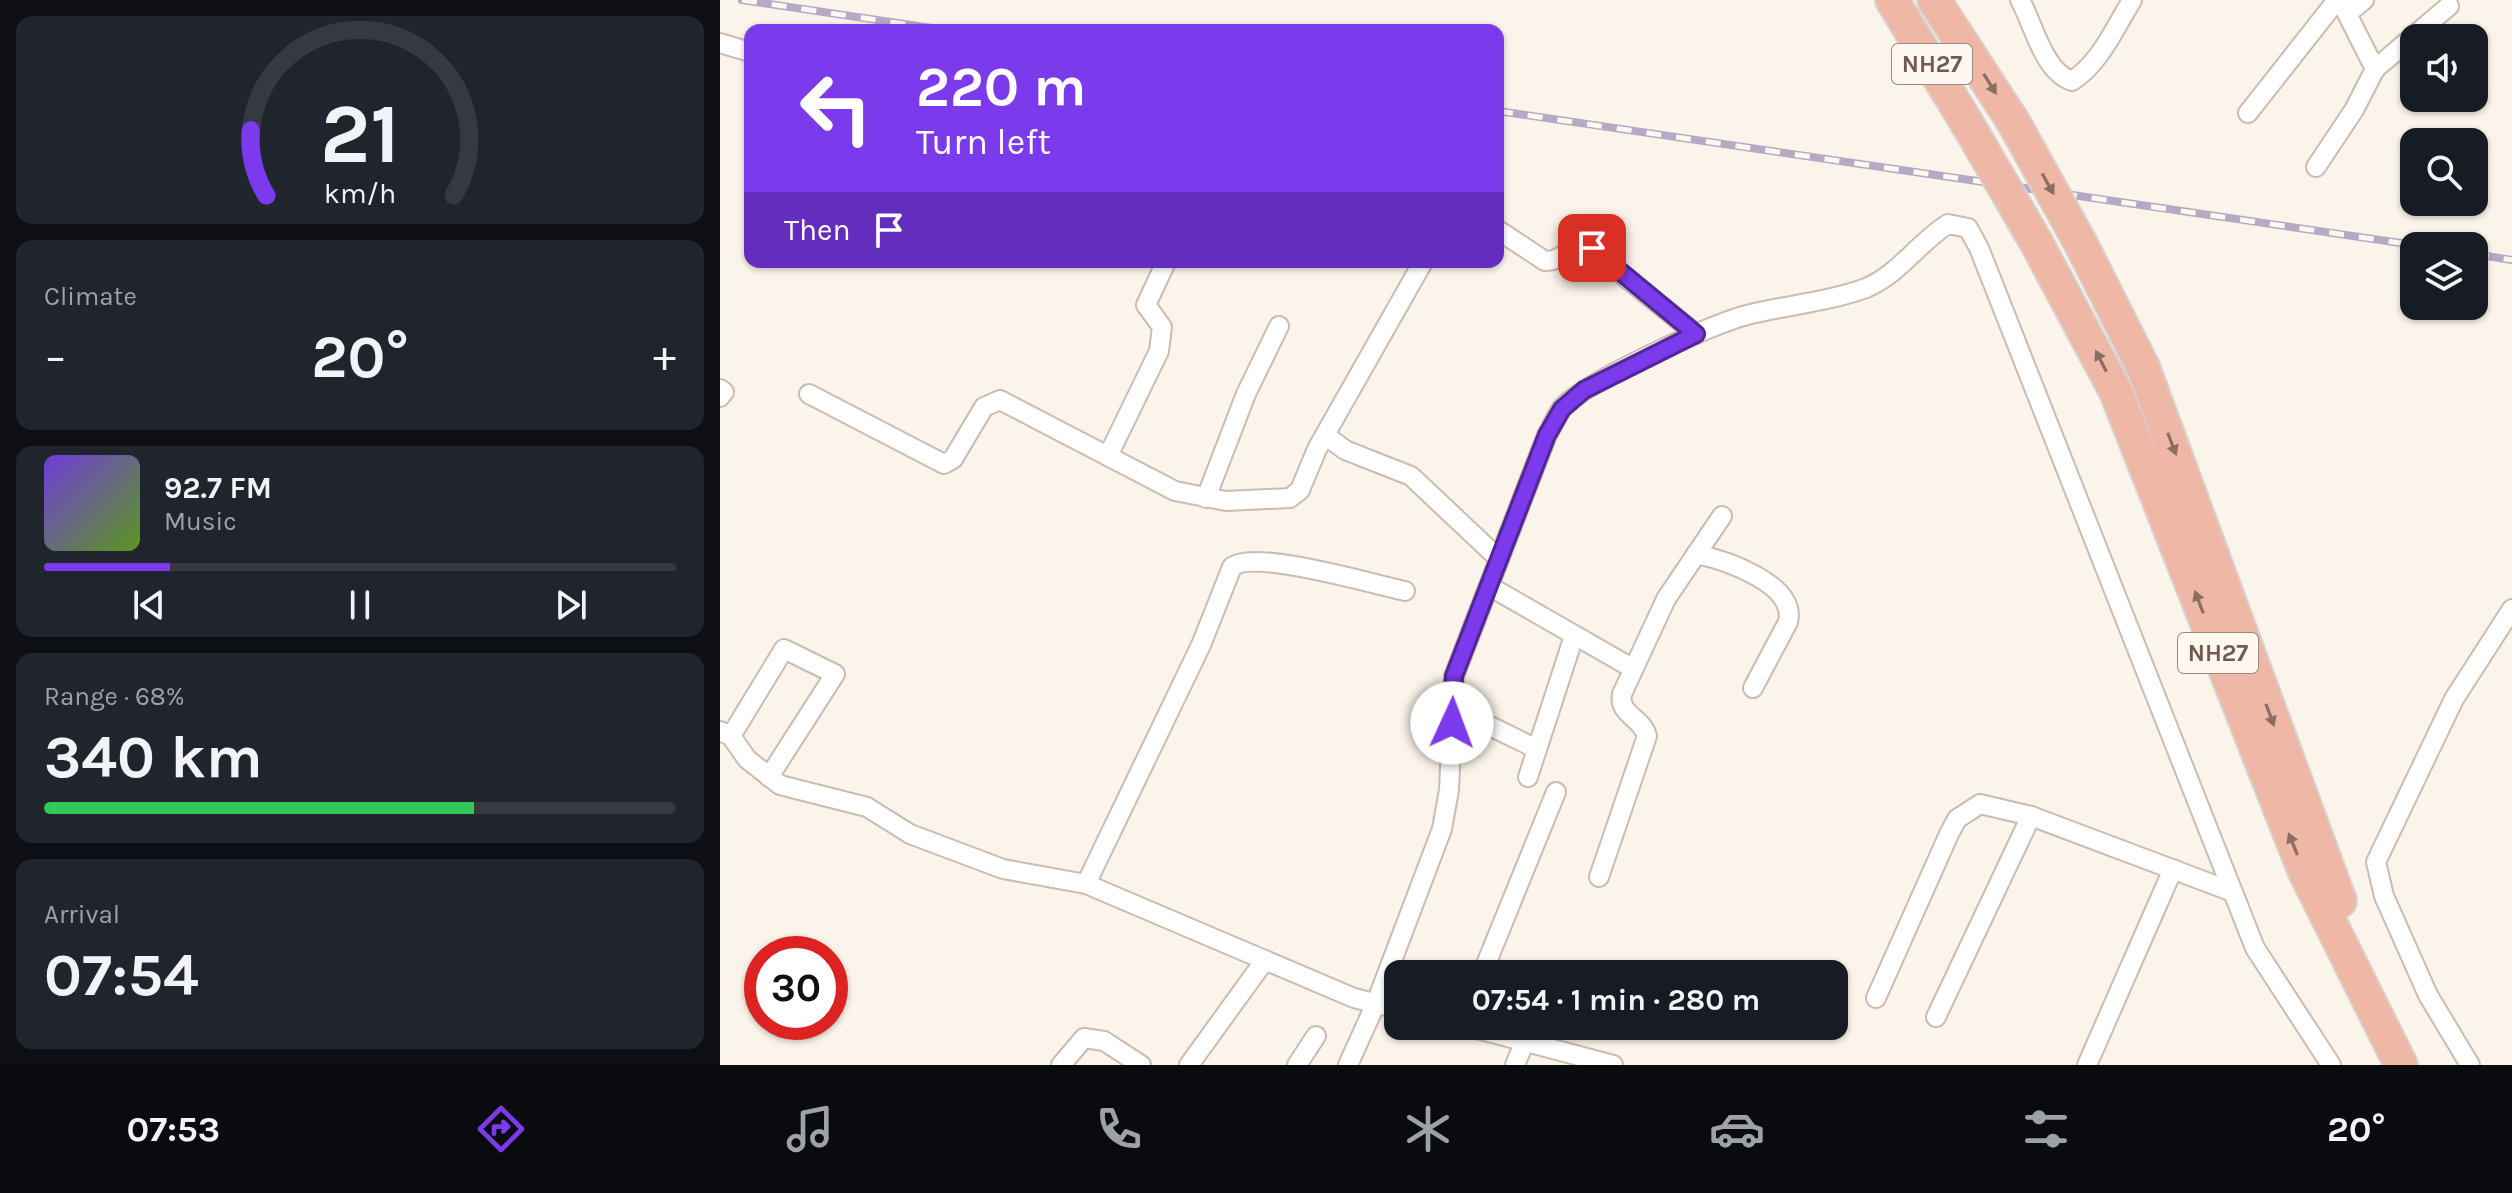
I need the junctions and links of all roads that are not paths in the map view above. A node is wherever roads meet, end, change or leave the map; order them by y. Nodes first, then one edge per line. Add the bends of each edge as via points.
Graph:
1 (1892, 0) edge
2 (1934, 0) edge
3 (2020, 0) edge
4 (2132, 0) edge
5 (2364, 0) edge
6 (2342, 4) edge
7 (2449, 6) dead end
8 (720, 43) edge
9 (744, 50) edge
10 (2375, 69) junction
11 (2248, 113) dead end
12 (2316, 167) dead end
13 (1504, 234) edge
14 (1158, 268) edge
15 (1420, 268) edge
16 (1279, 326) dead end
17 (1696, 334) junction
18 (720, 389) edge
19 (809, 394) dead end
20 (720, 397) edge
21 (1325, 435) junction
22 (1108, 456) junction
23 (1206, 498) junction
24 (1722, 516) dead end
25 (1696, 554) junction
26 (1499, 559) junction
27 (1489, 586) junction
28 (1405, 591) dead end
29 (2512, 609) edge
30 (1574, 636) junction
31 (1632, 668) junction
32 (1753, 688) dead end
33 (1452, 723) junction
34 (726, 733) edge
35 (1537, 749) junction
36 (769, 777) junction
37 (1528, 777) dead end
38 (1556, 792) dead end
39 (2031, 816) junction
40 (2173, 869) junction
41 (1599, 877) dead end
42 (1086, 884) junction
43 (2233, 892) junction
44 (1265, 960) junction
45 (1488, 960) edge
46 (1876, 998) dead end
47 (1376, 1003) junction
48 (1384, 1005) edge
49 (1936, 1017) dead end
50 (1316, 1036) dead end
51 (1521, 1040) edge
52 (1525, 1041) junction
53 (1061, 1065) edge
54 (1141, 1065) edge
55 (1189, 1065) edge
56 (1297, 1065) edge
57 (1348, 1065) edge
58 (1515, 1065) edge
59 (1613, 1065) edge
60 (2087, 1065) edge
61 (2331, 1065) edge
62 (2401, 1065) edge
63 (2422, 1065) edge
64 (2470, 1065) edge

62 -> 1 highway, NH27, bridge via 2304,870 2116,392 2036,242
2 -> 63 highway, NH27, bridge via 2014,123 2143,367 2334,888
3 - 4 street via 2052,67 2072,81 2097,57
5 - 6 street
6 - 10 street
6 - 11 street
7 - 10 street
8 - 9 street
10 - 12 street
13 - 17 street via 1545,261 1584,244
14 - 22 street via 1146,305 1162,327 1163,338
15 - 21 street
16 - 23 street
17 - 26 street via 1584,390 1562,409
17 - 43 street via 1747,315 1867,287 1948,224 1968,228
18 - 20 street
19 - 22 street via 944,464 953,459 984,407 1000,400
21 - 23 street via 1296,495 1270,500
21 - 26 street via 1345,450 1411,476
22 - 23 street via 1175,491
24 - 25 street
25 - 31 street via 1666,599
25 - 32 street via 1722,559 1766,581 1790,612
26 - 27 street
27 - 30 street
27 - 33 street via 1454,676
28 - 42 street via 1264,560 1239,561 1232,567 1201,645
29 - 64 street via 2454,699 2376,862 2384,896 2428,995
30 - 31 street
30 - 35 street
31 - 41 street via 1620,702 1647,736
33 - 35 street via 1492,727
33 - 47 street via 1442,829
34 - 36 street
34 - 36 street via 784,649 835,674
35 - 37 street
36 - 42 street via 780,785 867,807 910,834 1003,869
38 - 45 street
39 - 40 street
39 - 46 street via 1980,804 1957,819
39 - 49 street
40 - 43 street
40 - 60 street
42 - 44 street
43 - 61 street via 2255,948
44 - 47 street
44 - 55 street
47 - 48 street
47 - 57 street
50 - 56 street
51 - 52 street
52 - 58 street
52 - 59 street
53 - 54 street via 1084,1038 1093,1037

